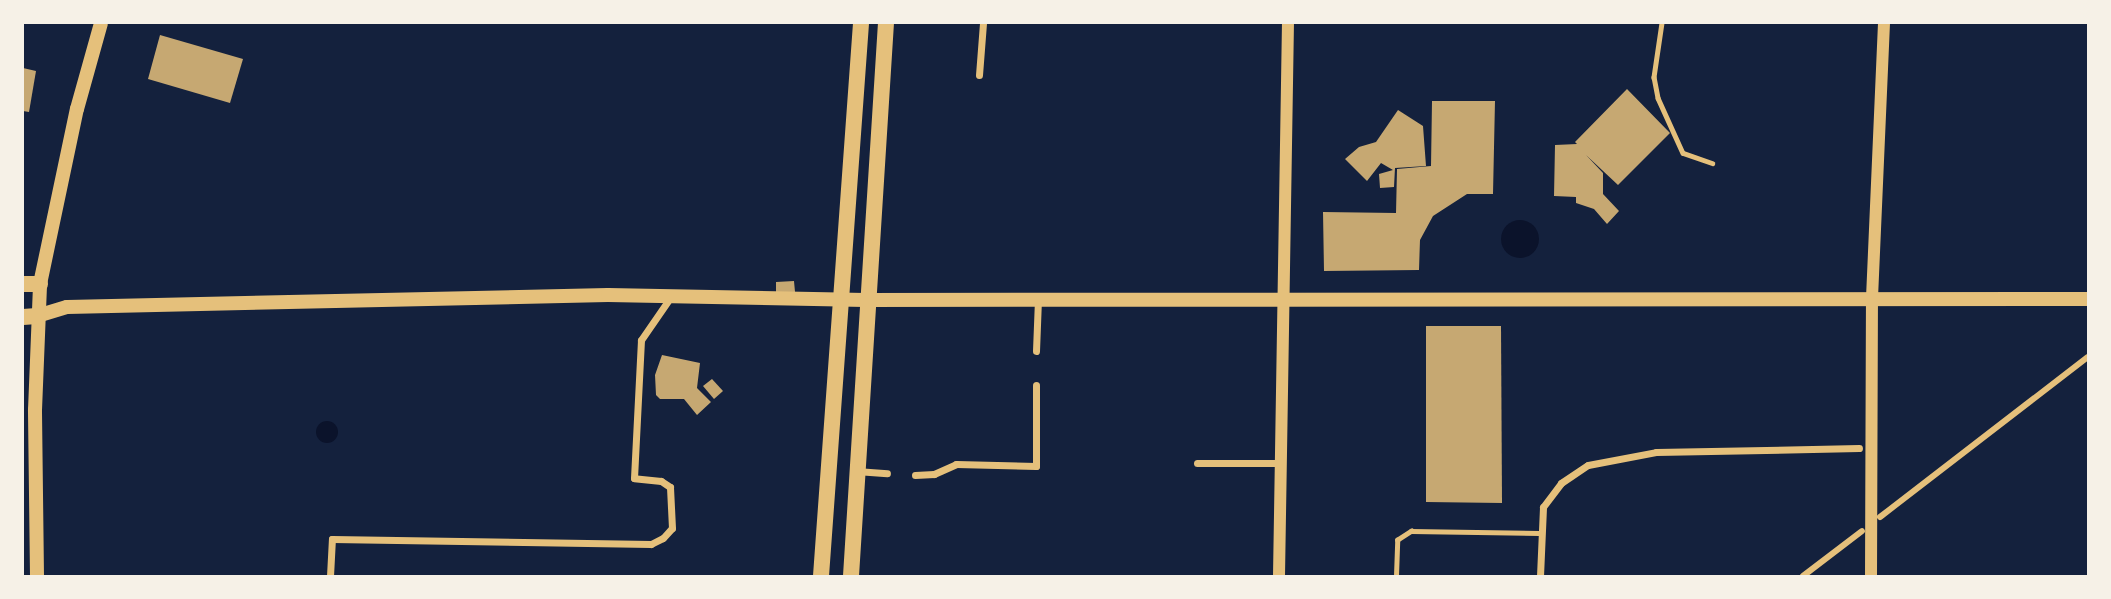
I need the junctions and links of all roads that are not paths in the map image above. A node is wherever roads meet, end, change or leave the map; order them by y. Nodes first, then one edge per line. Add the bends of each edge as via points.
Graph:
1 (101, 23) edge
2 (861, 23) edge
3 (886, 23) edge
4 (983, 23) edge
5 (1288, 23) edge
6 (1662, 23) edge
7 (1884, 23) edge
8 (979, 75) dead end
9 (1712, 163) dead end
10 (23, 284) edge
11 (40, 284) junction
12 (672, 294) junction
13 (1283, 298) junction
14 (1872, 298) junction
15 (1038, 299) junction
16 (2088, 299) edge
17 (842, 300) junction
18 (865, 300) junction
19 (30, 316) edge
20 (1036, 351) dead end
21 (2088, 357) edge
22 (1036, 385) dead end
23 (1872, 430) junction
24 (1859, 447) junction
25 (1197, 463) dead end
26 (1281, 463) junction
27 (1871, 467) junction
28 (856, 471) junction
29 (887, 473) dead end
30 (915, 475) dead end
31 (1880, 517) dead end
32 (1862, 531) dead end
33 (1539, 533) junction
34 (37, 576) edge
35 (330, 576) edge
36 (821, 576) edge
37 (851, 576) edge
38 (1279, 576) edge
39 (1396, 576) edge
40 (1539, 576) edge
41 (1803, 576) edge
42 (1871, 576) edge

1 - 11 main road via 77,109
2 - 17 main road
3 - 18 main road
4 - 8 street
5 - 13 street
6 - 9 lane via 1654,77 1658,98 1683,153
7 - 14 street
10 - 11 main road
11 - 19 main road
12 - 17 main road
12 - 19 main road via 67,307
12 - 35 street via 641,340 634,478 661,481 670,487 673,528 663,538 651,544 332,539
13 - 14 main road
13 - 15 main road
13 - 26 street
14 - 16 main road
14 - 23 street
15 - 18 main road
15 - 20 street
17 - 18 main road
17 - 36 main road
18 - 28 main road
19 - 34 main road
21 - 31 street
22 - 30 street via 1036,466 956,464 934,474
23 - 24 street
23 - 27 street
24 - 27 street
24 - 33 street via 1656,452 1588,465 1561,483 1543,507
25 - 26 street
26 - 38 street
27 - 42 street
28 - 29 street
28 - 37 main road
32 - 41 street
33 - 39 lane via 1411,531 1397,540
33 - 40 street

